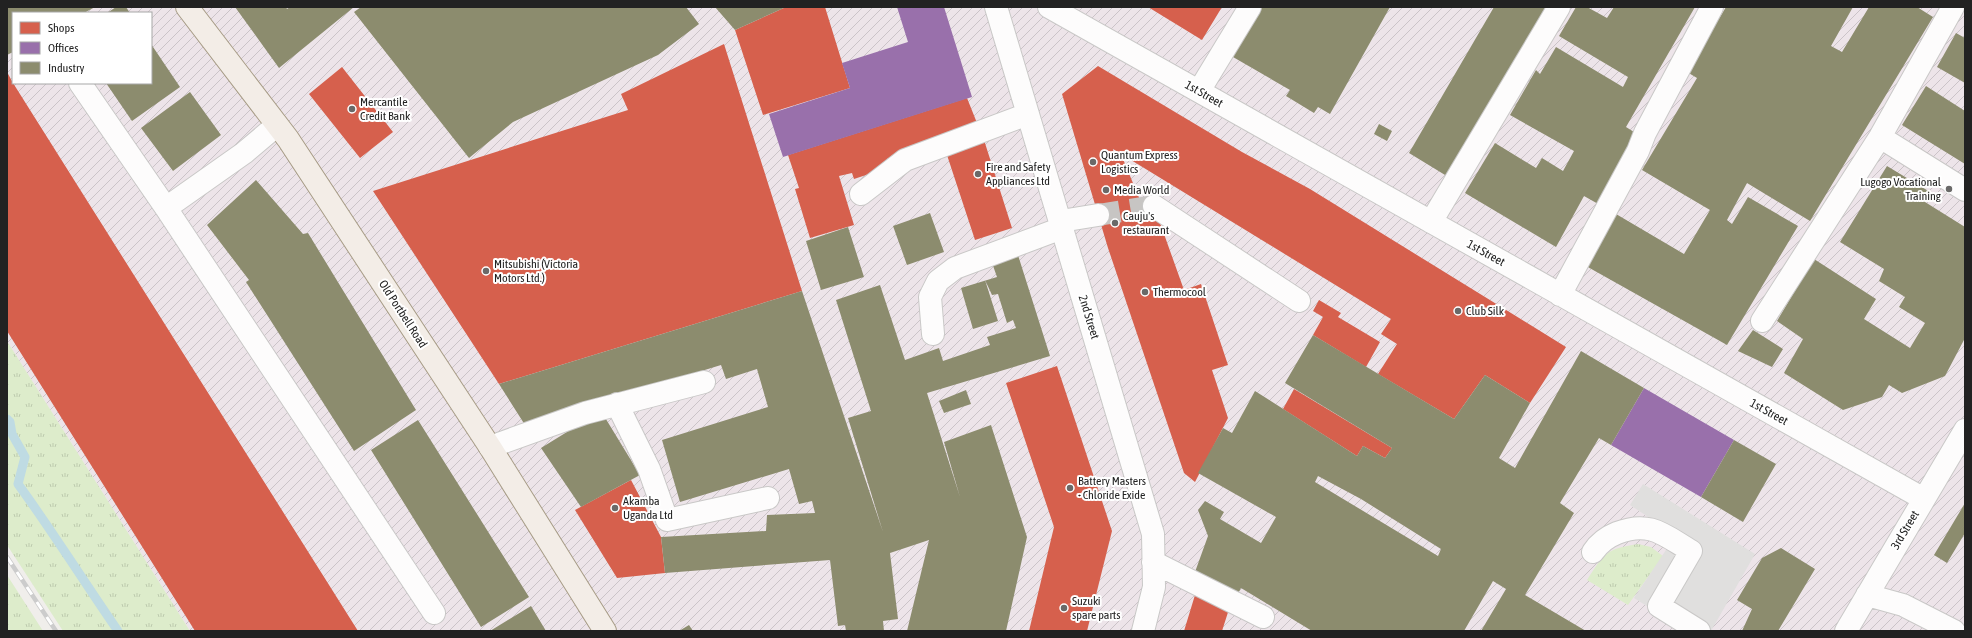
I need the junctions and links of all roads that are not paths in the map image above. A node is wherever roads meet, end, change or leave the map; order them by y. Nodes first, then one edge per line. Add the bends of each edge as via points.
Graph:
1 (187, 7) edge
2 (996, 7) edge
3 (1049, 7) edge
4 (1234, 7) edge
5 (1250, 7) edge
6 (1559, 7) edge
7 (1712, 7) edge
8 (1953, 7) edge
9 (81, 84) edge
10 (1194, 88) junction
11 (1028, 114) junction
12 (278, 125) junction
13 (1880, 137) junction
14 (1965, 190) edge
15 (861, 194) dead end
16 (1154, 206) tunnel mouth
17 (166, 208) junction
18 (1098, 215) tunnel mouth
19 (1431, 222) junction
20 (1062, 224) junction
21 (1560, 295) junction
22 (1299, 301) dead end
23 (1762, 321) dead end
24 (933, 334) dead end
25 (704, 382) dead end
26 (617, 404) junction
27 (1965, 430) edge
28 (490, 447) junction
29 (768, 498) dead end
30 (1924, 499) junction
31 (1593, 552) dead end
32 (1153, 562) junction
33 (1867, 595) junction
34 (434, 613) dead end
35 (1263, 617) dead end
36 (605, 631) edge
37 (1143, 631) edge
38 (1699, 631) edge
39 (1846, 631) edge
40 (1954, 631) edge

1 - 12 main road, Old Portbell Road
2 - 11 street, 2nd Street
3 - 10 street, 1st Street
4 - 10 street
5 - 10 street
6 - 19 street
7 - 21 street
8 - 13 street
9 - 17 street
10 - 19 street, 1st Street
11 - 15 street via 905,160
11 - 20 street, 2nd Street
12 - 17 street via 244,153
12 - 28 main road, Old Portbell Road
13 - 14 street
13 - 23 street
16 - 22 street
17 - 34 street
18 - 20 street
19 - 21 street, 1st Street
20 - 24 street via 955,268 938,281 930,297
20 - 32 street, 2nd Street via 1151,526
21 - 30 street, 1st Street
25 - 26 street
26 - 28 street
26 - 29 street via 649,469 667,520
27 - 30 street, 3rd Street
28 - 36 main road, Old Portbell Road
30 - 33 street, 3rd Street
31 - 38 street via 1598,544 1612,535 1643,527 1654,530 1691,551 1659,606
32 - 35 street
32 - 37 street, 2nd Street via 1154,587
33 - 39 street, 3rd Street
33 - 40 street via 1904,605

